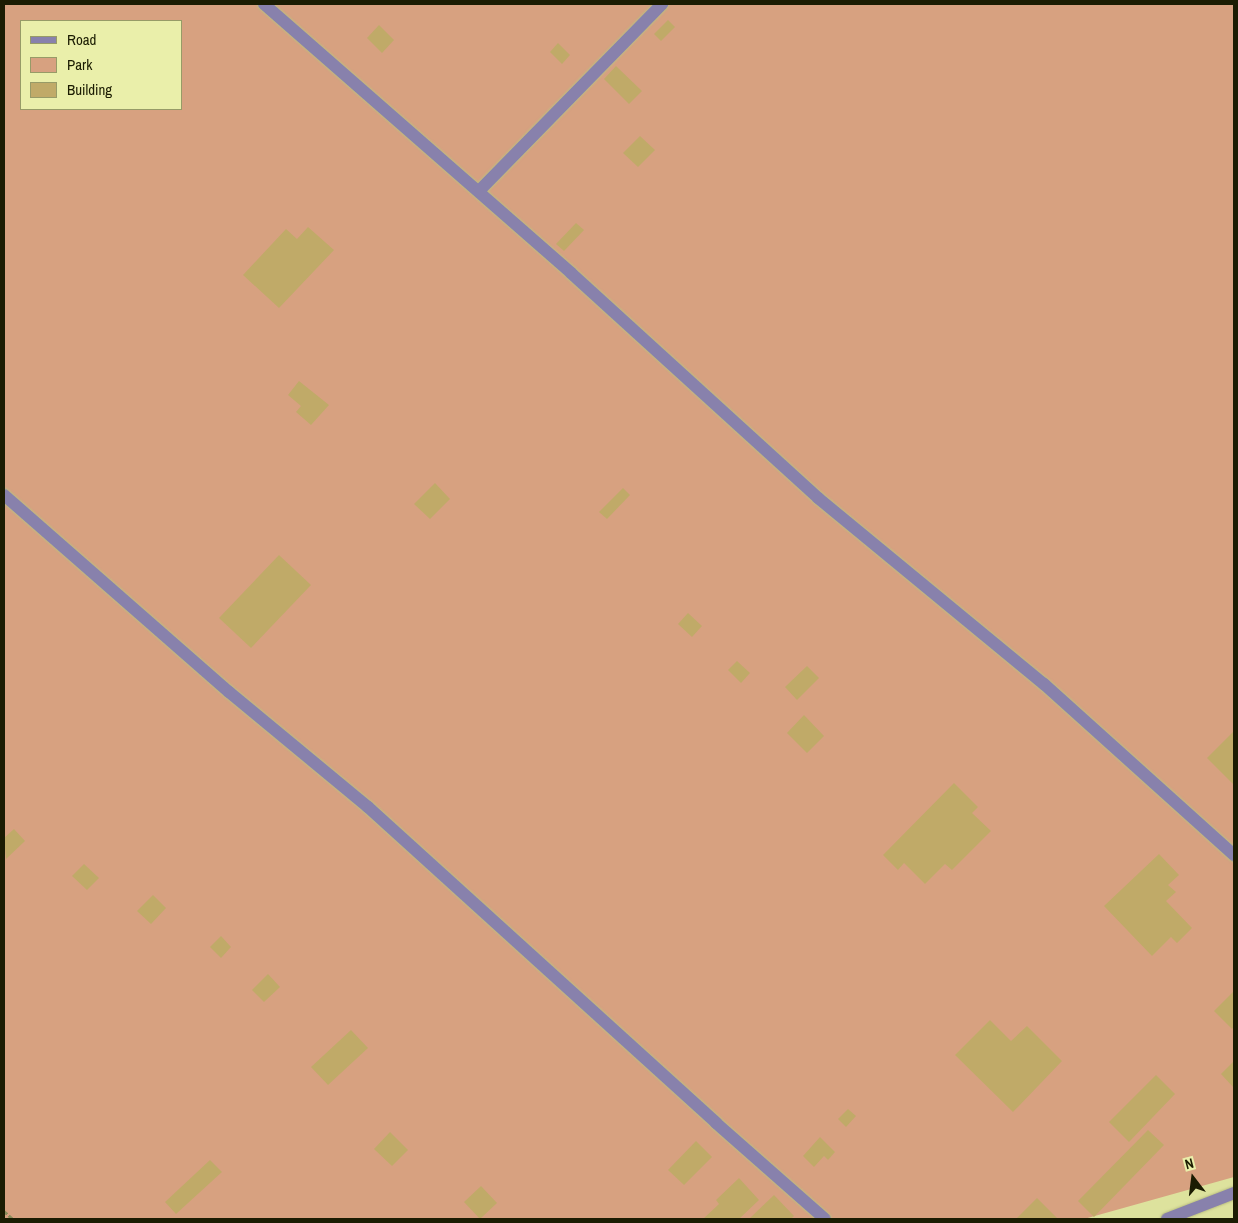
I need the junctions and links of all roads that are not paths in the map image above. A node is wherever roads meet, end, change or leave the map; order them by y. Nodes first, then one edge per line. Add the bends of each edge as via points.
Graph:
1 (264, 4) edge
2 (662, 4) edge
3 (479, 192) junction
4 (4, 495) edge
5 (1234, 855) edge
6 (1234, 1193) edge
7 (825, 1219) edge
8 (1167, 1219) edge

1 - 3 street
2 - 3 street
3 - 5 street via 818,498 1044,684
4 - 7 street via 229,692 368,807
6 - 8 street

